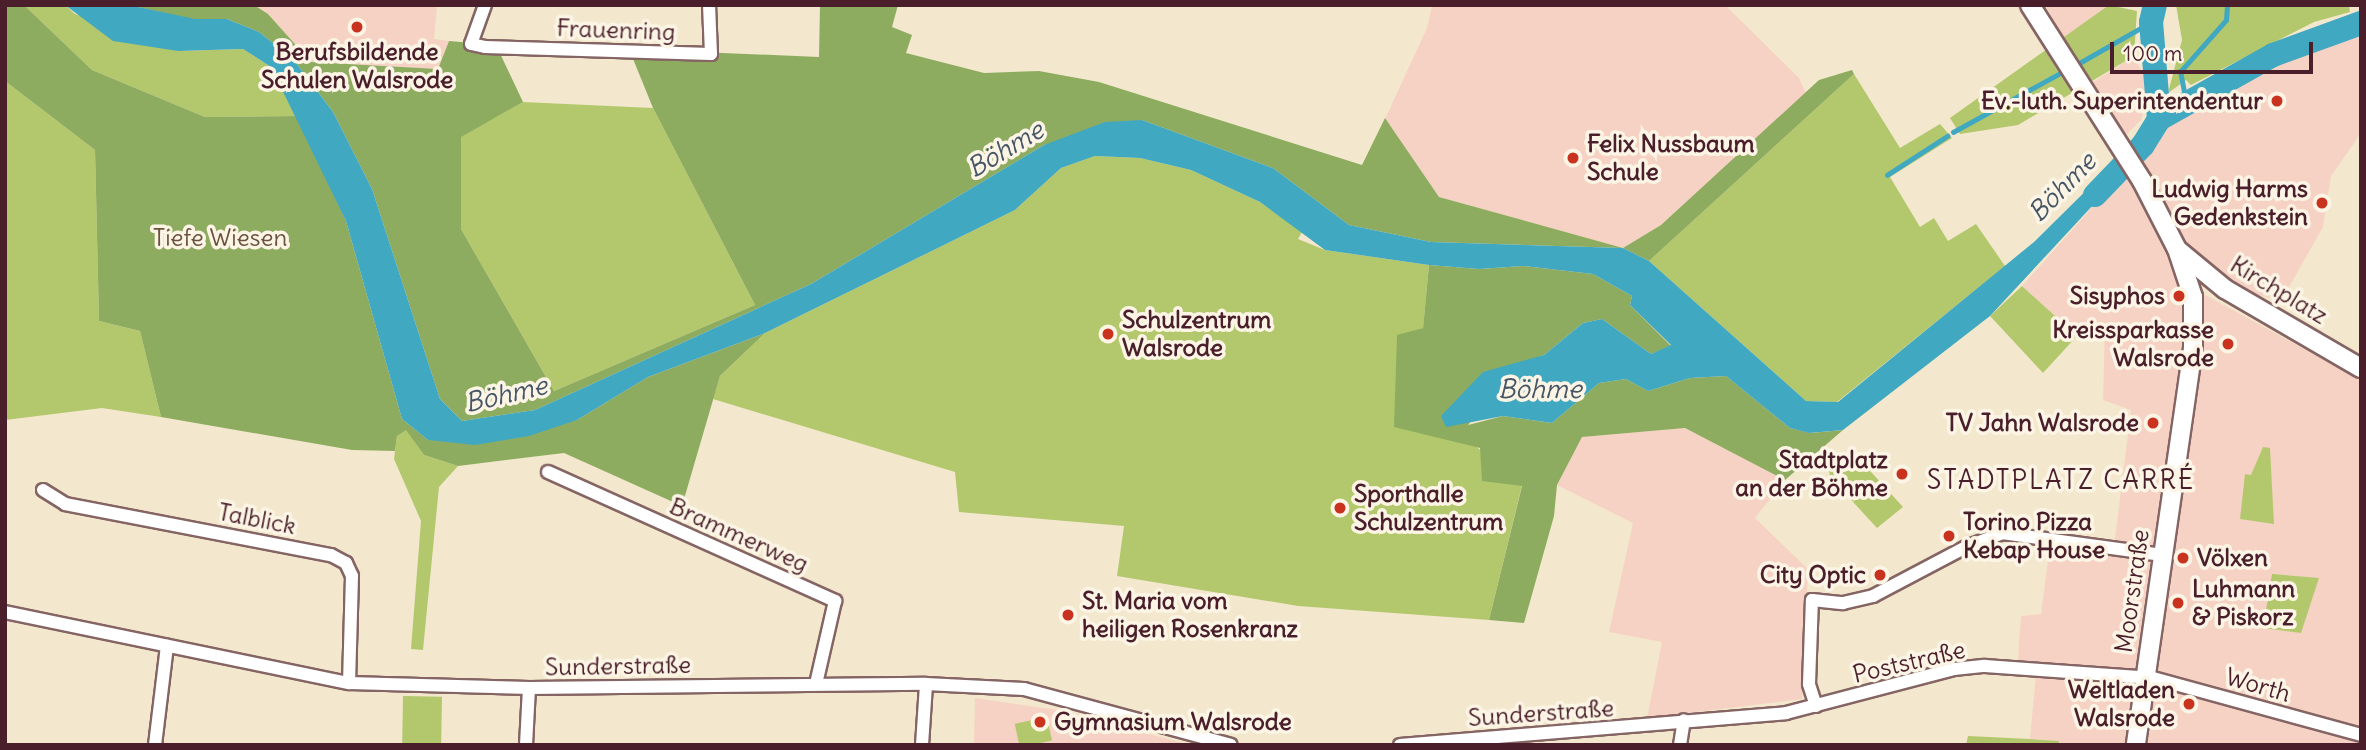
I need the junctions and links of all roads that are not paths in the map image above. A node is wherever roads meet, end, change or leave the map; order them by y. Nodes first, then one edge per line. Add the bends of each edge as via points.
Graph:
1 (485, 5) edge
2 (709, 5) edge
3 (2034, 7) edge
4 (2177, 249) junction
5 (2218, 285) junction
6 (2193, 297) junction
7 (2361, 368) edge
8 (548, 472) dead end
9 (43, 490) dead end
10 (2162, 555) junction
11 (5, 612) edge
12 (167, 646) junction
13 (2145, 677) junction
14 (349, 683) junction
15 (816, 684) junction
16 (926, 684) junction
17 (529, 688) junction
18 (1815, 706) junction
19 (1684, 720) junction
20 (2361, 736) edge
21 (155, 745) edge
22 (526, 745) edge
23 (922, 745) edge
24 (1231, 745) edge
25 (1400, 745) edge
26 (1680, 745) edge
27 (2136, 745) edge

1 - 2 street, Frauenring via 471,44 711,54
3 - 4 main road via 2135,168
4 - 5 main road, Kirchplatz
4 - 6 main road, Moorstraße
5 - 6 main road
5 - 7 main road, Kirchplatz
6 - 10 main road, Moorstraße via 2193,348
8 - 15 street, Brammerweg via 835,601
9 - 14 street, Talblick via 65,504 331,555 346,564 352,576
10 - 13 main road, Moorstraße
10 - 18 street via 2002,533 1873,596 1843,603 1812,600 1809,684
11 - 12 street, Sunderstraße
12 - 14 street, Sunderstraße
12 - 21 street
13 - 18 street, Poststraße via 2070,669 1969,667
13 - 20 street, Worth
13 - 27 main road, Moorstraße
14 - 17 street, Sunderstraße
15 - 16 street, Sunderstraße
15 - 17 street, Sunderstraße
16 - 23 street
16 - 24 street, Sunderstraße via 1024,689
17 - 22 street
18 - 19 street, Poststraße
19 - 25 street, Sunderstraße via 1648,727
19 - 26 street

